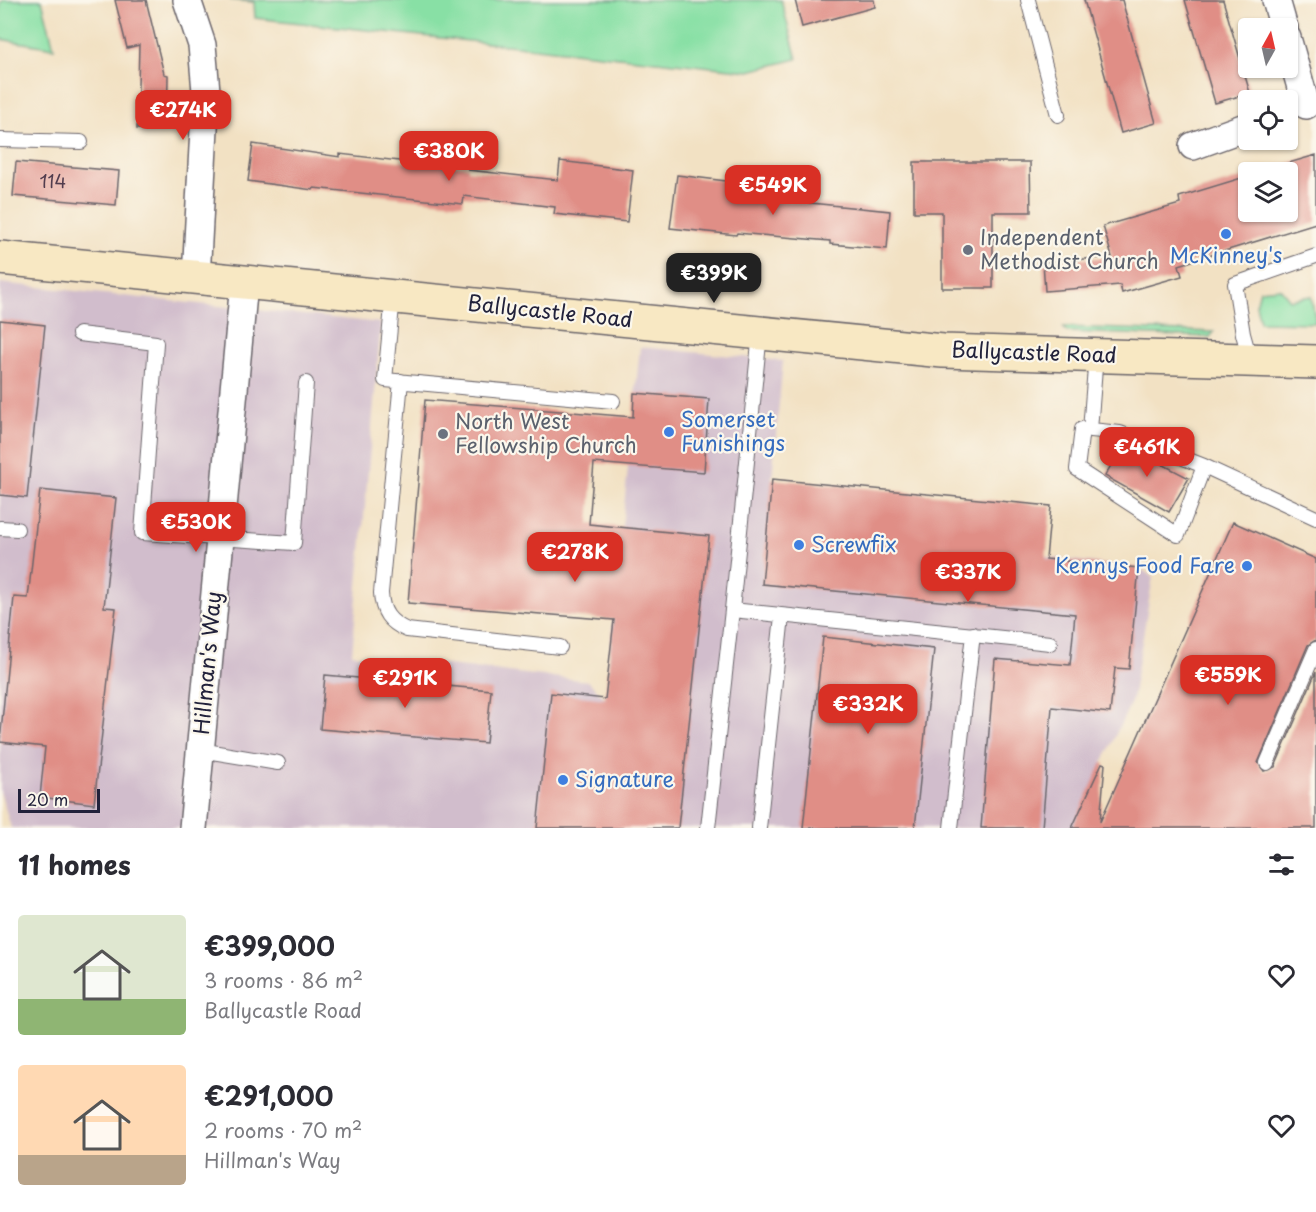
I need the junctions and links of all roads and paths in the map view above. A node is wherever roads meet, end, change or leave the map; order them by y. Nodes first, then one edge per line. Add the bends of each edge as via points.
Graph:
1 (187, 0) edge
2 (1028, 0) edge
3 (1276, 0) edge
4 (1281, 18) edge
5 (1297, 78) edge
6 (1303, 105) edge
7 (1058, 115) dead end
8 (1238, 130) edge
9 (0, 140) edge
10 (81, 141) dead end
11 (1193, 146) dead end
12 (1316, 256) edge
13 (0, 258) edge
14 (196, 278) junction
15 (244, 283) junction
16 (393, 296) junction
17 (760, 333) junction
18 (79, 334) dead end
19 (1096, 356) junction
20 (1250, 360) junction
21 (1316, 362) edge
22 (401, 381) junction
23 (306, 383) dead end
24 (613, 401) dead end
25 (1090, 430) junction
26 (1204, 466) junction
27 (1316, 518) edge
28 (0, 528) edge
29 (17, 529) dead end
30 (220, 540) junction
31 (732, 610) junction
32 (782, 616) junction
33 (973, 634) junction
34 (1050, 642) dead end
35 (560, 647) dead end
36 (1316, 650) edge
37 (200, 750) junction
38 (278, 763) dead end
39 (1267, 763) dead end
40 (193, 828) edge
41 (708, 828) edge
42 (759, 828) edge
43 (951, 828) edge

1 - 14 street via 202,45 206,91
2 - 7 lane
3 - 4 street
5 - 6 street
8 - 11 street
9 - 10 lane
12 - 20 lane via 1235,284
13 - 14 main road, Ballycastle Road
14 - 15 main road, Ballycastle Road
15 - 16 main road, Ballycastle Road
15 - 30 street, Hillman's Way
16 - 17 main road, Ballycastle Road
16 - 22 lane via 386,380
17 - 19 main road, Ballycastle Road via 943,351
17 - 31 lane
18 - 30 lane via 156,343 142,533
19 - 20 main road, Ballycastle Road
19 - 25 lane
20 - 21 main road, Ballycastle Road
22 - 24 lane
22 - 35 lane via 381,593 388,618 407,630
23 - 30 lane via 294,543
25 - 26 lane via 1120,433
25 - 26 lane via 1082,429 1077,469 1178,535
26 - 27 lane
28 - 29 lane
30 - 37 street, Hillman's Way
31 - 32 lane
31 - 41 lane
32 - 33 lane
32 - 42 lane
33 - 34 lane
33 - 43 lane
36 - 39 lane
37 - 38 lane
37 - 40 street, Hillman's Way

